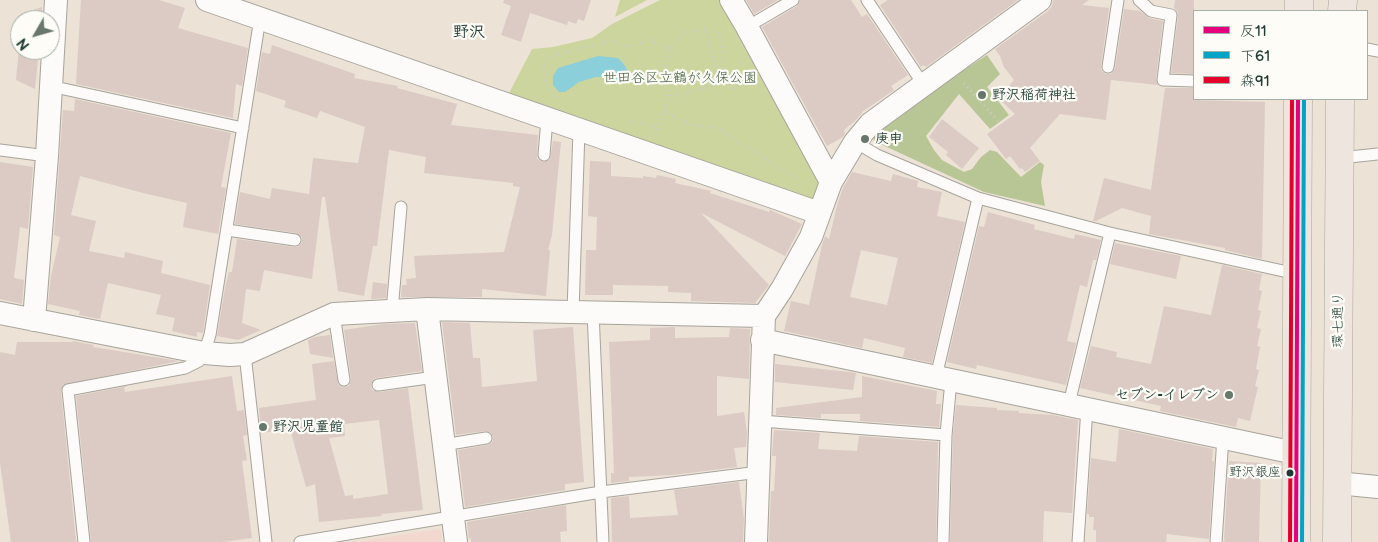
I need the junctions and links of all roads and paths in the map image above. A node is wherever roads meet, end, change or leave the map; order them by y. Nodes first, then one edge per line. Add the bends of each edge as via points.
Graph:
1 (56, 0) edge
2 (207, 0) edge
3 (730, 0) edge
4 (793, 0) edge
5 (867, 0) edge
6 (1040, 0) edge
7 (1118, 0) edge
8 (1138, 0) edge
9 (260, 18) junction
10 (737, 32) junction
11 (670, 48) junction
12 (949, 66) junction
13 (1108, 67) dead end
14 (748, 75) dead end
15 (726, 81) junction
16 (1193, 82) edge
17 (923, 84) junction
18 (50, 86) junction
19 (668, 97) junction
20 (1298, 100) edge
21 (1340, 100) edge
22 (554, 110) junction
23 (663, 112) junction
24 (628, 121) dead end
25 (998, 121) dead end
26 (658, 127) junction
27 (243, 128) junction
28 (579, 130) junction
29 (855, 142) junction
30 (0, 150) edge
31 (650, 154) junction
32 (1378, 154) edge
33 (544, 155) dead end
34 (47, 156) junction
35 (1340, 158) junction
36 (798, 180) dead end
37 (831, 182) junction
38 (978, 198) junction
39 (401, 207) dead end
40 (819, 213) junction
41 (227, 230) junction
42 (1110, 233) junction
43 (295, 240) dead end
44 (1297, 274) junction
45 (427, 309) junction
46 (392, 311) junction
47 (583, 312) junction
48 (0, 314) edge
49 (334, 314) junction
50 (764, 316) junction
51 (34, 320) junction
52 (762, 340) junction
53 (204, 353) junction
54 (245, 354) junction
55 (435, 377) junction
56 (944, 378) junction
57 (344, 380) dead end
58 (378, 385) dead end
59 (1078, 406) junction
60 (761, 421) junction
61 (946, 435) junction
62 (1223, 437) junction
63 (486, 438) dead end
64 (444, 445) junction
65 (1295, 452) junction
66 (758, 472) junction
67 (1337, 483) junction
68 (1378, 488) edge
69 (601, 492) junction
70 (453, 518) junction
71 (84, 542) edge
72 (266, 542) edge
73 (300, 542) edge
74 (456, 542) edge
75 (603, 542) edge
76 (756, 542) edge
77 (943, 542) edge
78 (1078, 542) edge
79 (1216, 542) edge
80 (1296, 542) edge
81 (1337, 542) edge

1 - 18 street
2 - 9 street
3 - 10 street
4 - 10 lane
5 - 17 lane
6 - 12 street
7 - 13 lane
8 - 16 lane via 1151,11 1171,15 1163,80
9 - 22 street
9 - 27 lane
10 - 15 path via 719,30
10 - 37 street
11 - 15 path via 683,33 706,28 717,72
11 - 19 path via 664,71
11 - 22 path via 650,40 628,47 611,41 550,56 544,73
12 - 17 street
12 - 25 path
14 - 15 path via 751,80 735,89
15 - 19 path
17 - 29 street via 870,124
18 - 27 lane
18 - 34 street
19 - 23 path
20 - 44 main road
21 - 35 main road, 環七通り
22 - 28 street
22 - 33 lane
23 - 26 path
23 - 36 path via 693,125 717,128
24 - 26 path
26 - 31 path
27 - 41 lane
28 - 31 street
28 - 47 lane
29 - 37 street
29 - 38 lane via 877,155
30 - 34 lane
31 - 40 street
32 - 35 lane
34 - 51 street
35 - 67 main road, 環七通り
37 - 40 street
38 - 42 lane
38 - 56 lane
39 - 46 lane
40 - 50 street via 811,237
41 - 43 lane
41 - 53 lane via 210,335
42 - 44 lane
42 - 59 lane
44 - 65 main road
45 - 46 street
45 - 47 street
45 - 55 street
46 - 49 street
47 - 50 street
47 - 69 lane
48 - 51 street
49 - 54 street
49 - 57 lane
50 - 52 street
51 - 53 street
52 - 56 street
52 - 60 street
53 - 54 street
53 - 71 lane via 199,361 185,368 68,390
54 - 72 lane
55 - 58 lane
55 - 64 street
56 - 59 street
56 - 61 lane
59 - 62 street
59 - 78 lane
60 - 61 lane
60 - 66 street
61 - 77 lane
62 - 65 street
62 - 79 lane
63 - 64 lane
64 - 70 street
65 - 80 main road
66 - 69 lane
66 - 76 street
67 - 68 street
67 - 81 main road, 環七通り
69 - 70 lane
69 - 75 lane
70 - 73 lane
70 - 74 street

